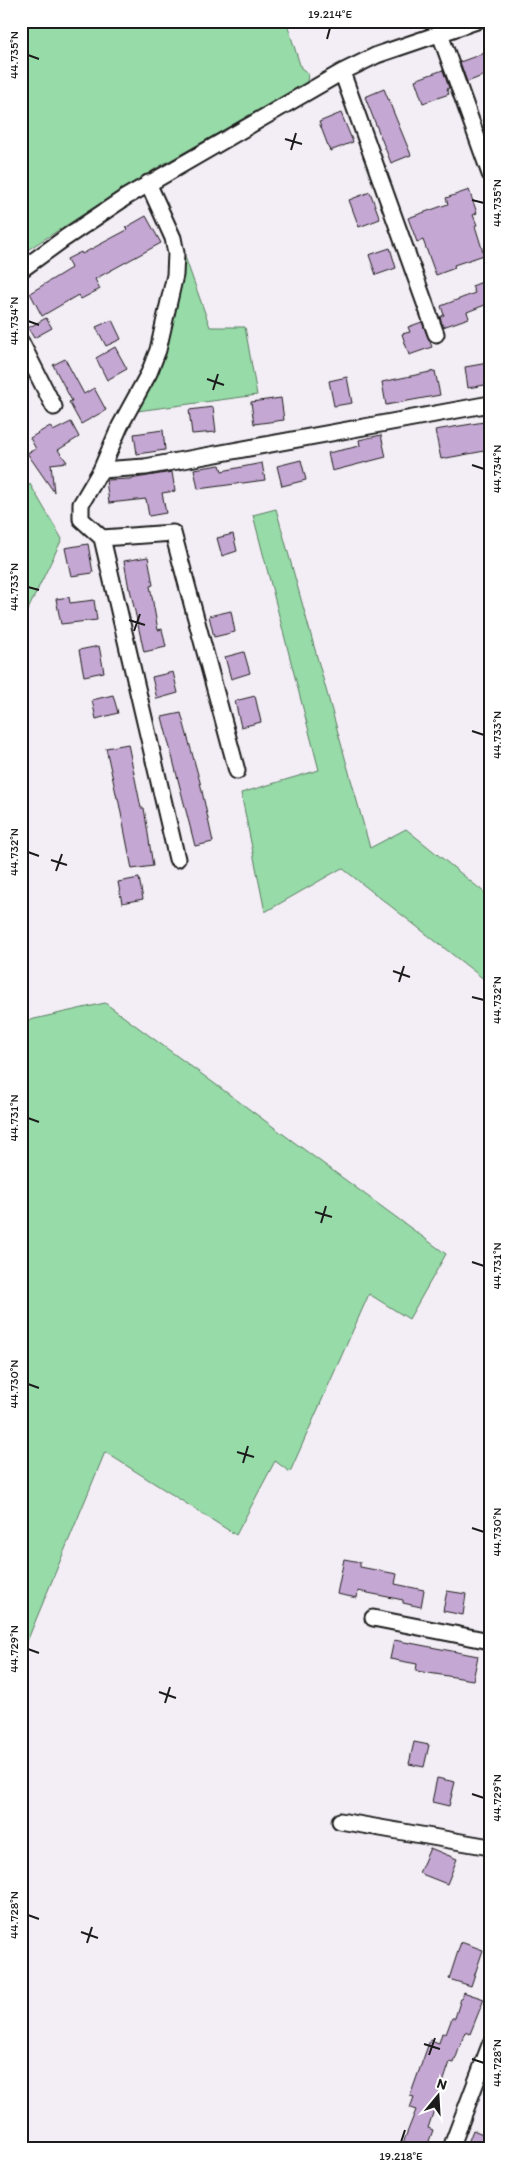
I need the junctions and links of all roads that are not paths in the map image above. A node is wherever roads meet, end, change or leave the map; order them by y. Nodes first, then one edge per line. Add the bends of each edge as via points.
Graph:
1 (477, 21) edge
2 (440, 34) junction
3 (342, 72) junction
4 (490, 174) edge
5 (148, 184) junction
6 (21, 270) edge
7 (436, 334) dead end
8 (21, 342) edge
9 (490, 404) edge
10 (54, 407) dead end
11 (101, 470) junction
12 (102, 538) junction
13 (237, 771) dead end
14 (177, 859) dead end
15 (373, 1618) dead end
16 (490, 1641) edge
17 (340, 1821) dead end
18 (490, 1847) edge
19 (490, 2045) edge
20 (451, 2148) edge

1 - 2 street
2 - 3 street via 377,55
2 - 4 street
3 - 5 street
3 - 7 street
5 - 6 street
5 - 11 street via 173,238 175,275 158,350
8 - 10 street
9 - 11 street via 145,467
11 - 12 street via 81,504 81,519
12 - 13 street via 173,533
12 - 14 street
15 - 16 street
17 - 18 street
19 - 20 street

